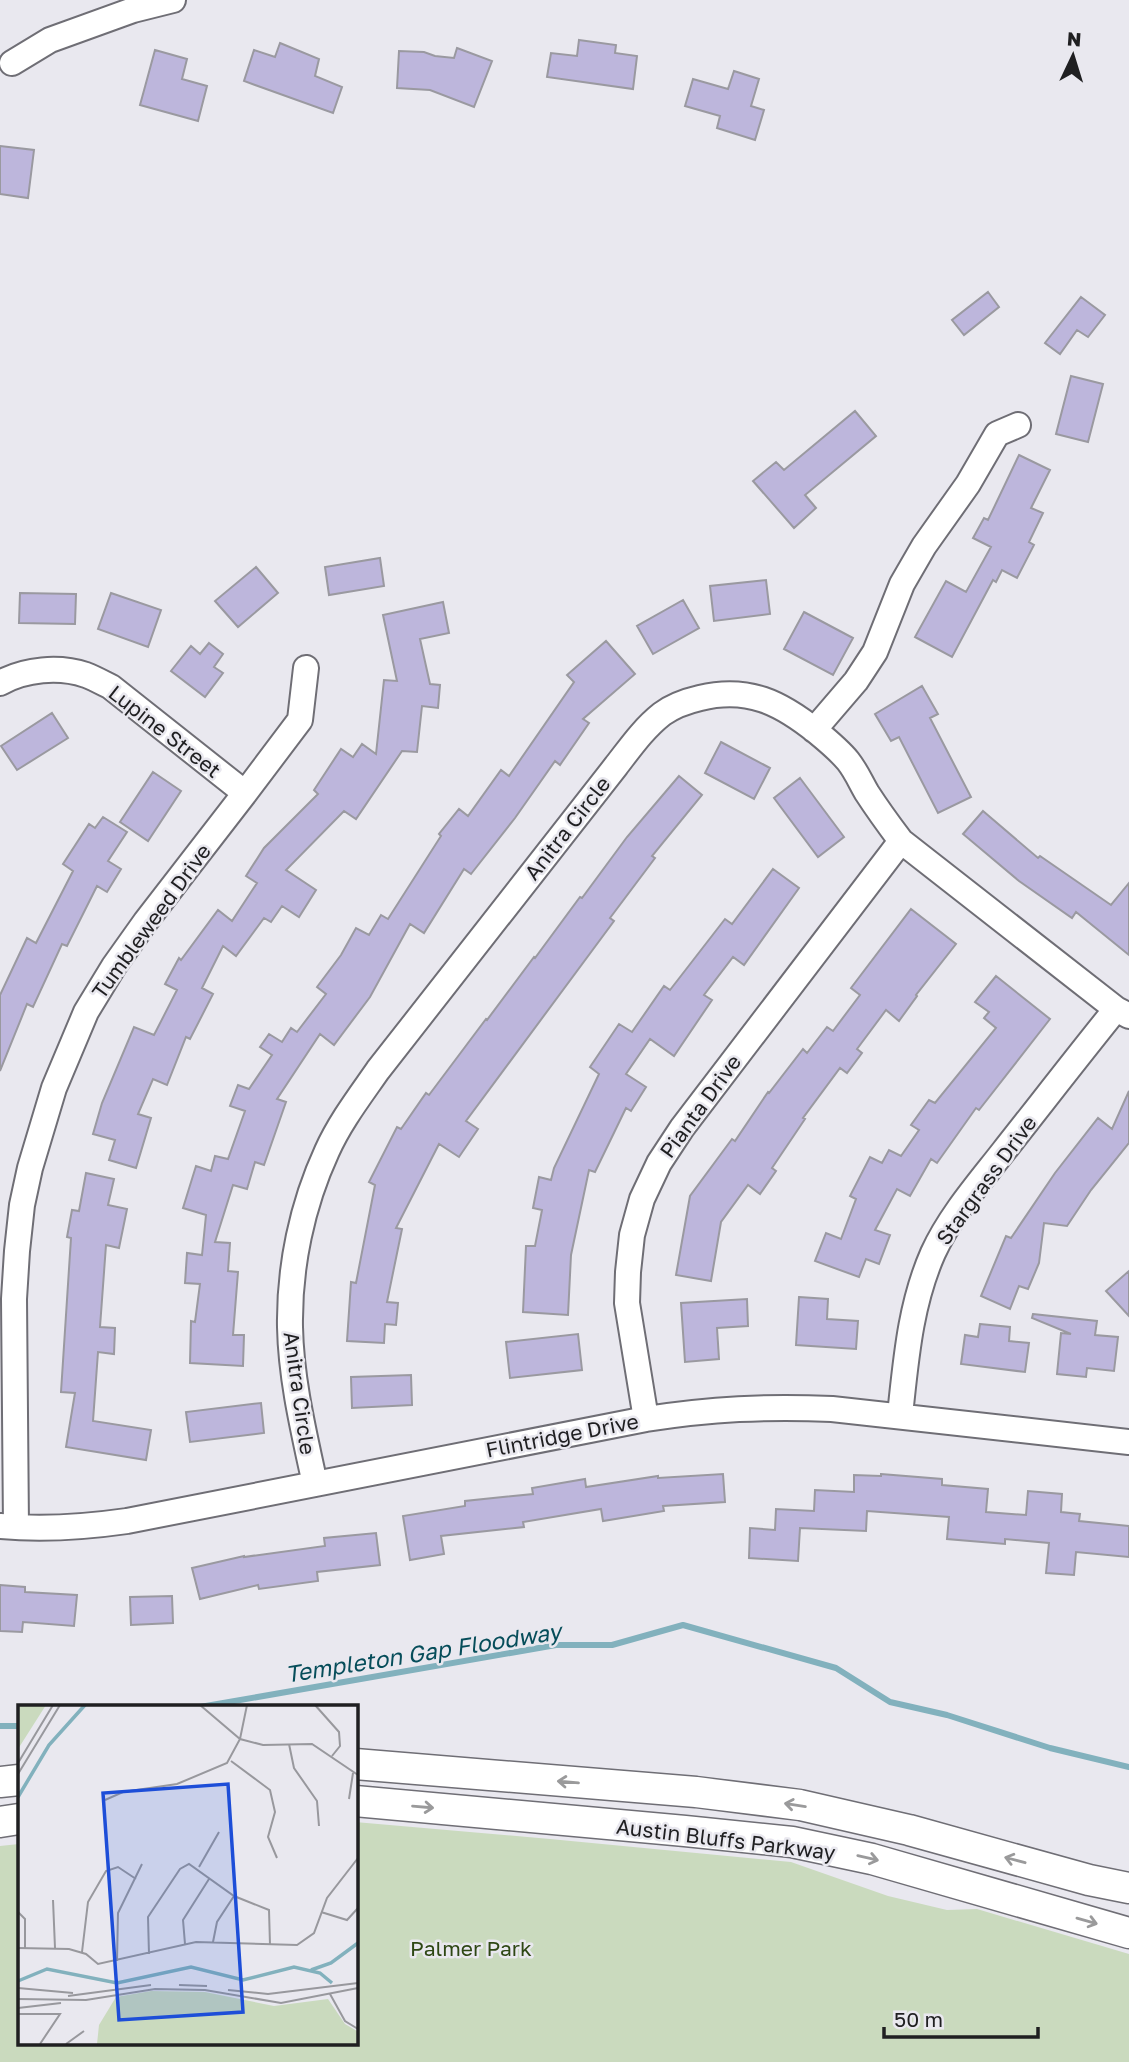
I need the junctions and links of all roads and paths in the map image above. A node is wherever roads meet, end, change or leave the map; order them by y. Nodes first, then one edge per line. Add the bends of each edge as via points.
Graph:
1 (173, 0) edge
2 (12, 63) dead end
3 (1018, 425) dead end
4 (306, 668) dead end
5 (0, 683) edge
6 (814, 730) junction
7 (246, 793) junction
8 (901, 841) junction
9 (1122, 1012) edge
10 (900, 1415) junction
11 (646, 1419) junction
12 (1129, 1443) edge
13 (314, 1484) junction
14 (8, 1527) edge
15 (357, 1764) edge
16 (18, 1780) edge
17 (0, 1783) edge
18 (357, 1801) edge
19 (18, 1819) edge
20 (0, 1822) edge
21 (1129, 1888) edge
22 (1129, 1933) edge

1 - 2 street via 50,40
3 - 6 street via 997,434 902,584 875,652
4 - 7 street, Tumbleweed Drive via 300,720
5 - 7 street, Lupine Street via 34,671 86,675 111,687
6 - 8 street, Anitra Circle via 850,763
6 - 13 street, Anitra Circle via 775,703 731,693 685,702 664,713 615,766 345,1118 314,1183 295,1253 291,1293 293,1366
7 - 14 street, Tumbleweed Drive via 146,921 93,1000 68,1052 40,1132 22,1205 17,1251
8 - 9 street, Anitra Circle
8 - 11 street, Pianta Drive via 682,1128 642,1199 632,1235 627,1303
9 - 10 street, Stargrass Drive via 944,1231 913,1312
10 - 11 street, Flintridge Drive via 761,1407
10 - 12 street, Flintridge Drive
11 - 13 street, Flintridge Drive
13 - 14 street, Flintridge Drive via 114,1523
21 -> 15 main road, Austin Bluffs Parkway via 800,1805
16 - 17 main road
18 -> 22 main road, Austin Bluffs Parkway via 792,1842 872,1859
19 - 20 main road

